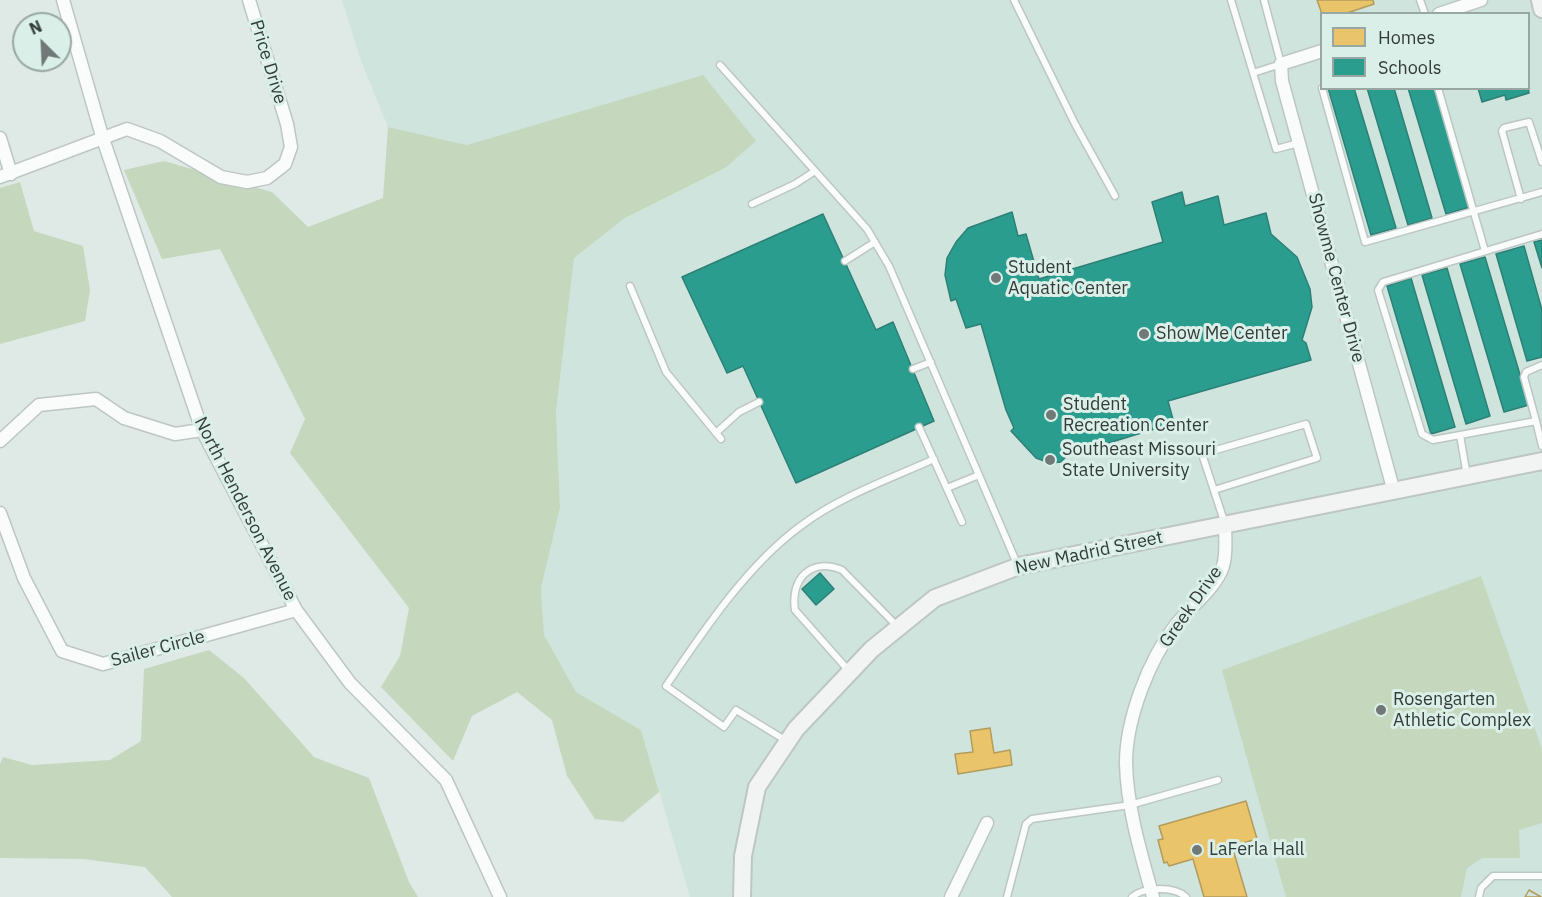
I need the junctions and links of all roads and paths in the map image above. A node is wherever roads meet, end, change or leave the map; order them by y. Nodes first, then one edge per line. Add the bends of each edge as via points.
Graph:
1 (63, 0) edge
2 (249, 0) edge
3 (1014, 0) edge
4 (1231, 0) edge
5 (1264, 0) edge
6 (1481, 0) edge
7 (1539, 0) edge
8 (1542, 9) edge
9 (1445, 12) edge
10 (1320, 52) edge
11 (1281, 64) junction
12 (720, 65) dead end
13 (1253, 73) junction
14 (1323, 90) edge
15 (1439, 90) edge
16 (102, 136) junction
17 (0, 138) edge
18 (1299, 143) junction
19 (1542, 162) edge
20 (815, 171) junction
21 (6, 175) edge
22 (1542, 192) edge
23 (1115, 196) dead end
24 (1521, 199) junction
25 (752, 204) dead end
26 (1475, 212) junction
27 (1542, 234) edge
28 (875, 242) junction
29 (1485, 251) junction
30 (845, 261) dead end
31 (630, 286) dead end
32 (931, 362) junction
33 (1542, 364) edge
34 (913, 369) dead end
35 (759, 402) dead end
36 (1536, 422) junction
37 (919, 427) dead end
38 (202, 430) junction
39 (716, 433) junction
40 (1460, 435) junction
41 (721, 439) dead end
42 (0, 441) edge
43 (1542, 446) edge
44 (934, 459) junction
45 (1542, 461) edge
46 (980, 475) junction
47 (1467, 478) junction
48 (947, 488) junction
49 (1214, 490) junction
50 (1394, 492) junction
51 (0, 513) edge
52 (962, 522) dead end
53 (1225, 525) junction
54 (1019, 566) junction
55 (296, 610) junction
56 (899, 627) junction
57 (850, 672) junction
58 (788, 742) junction
59 (1218, 780) dead end
60 (1130, 805) junction
61 (987, 823) dead end
62 (1542, 876) edge
63 (1152, 894) edge
64 (500, 897) edge
65 (742, 897) edge
66 (951, 897) edge
67 (1007, 897) edge
68 (1132, 897) edge
69 (1186, 897) edge
70 (1479, 897) edge

1 - 16 street, North Henderson Avenue
2 - 16 street, Price Drive via 287,124 291,147 285,164 267,178 247,182 221,177 160,141 127,129
3 - 23 lane
4 - 13 lane
5 - 11 lane
6 - 9 street
7 - 8 street
10 - 11 street
11 - 13 lane
11 - 18 street, Showme Center Drive
12 - 20 lane
13 - 18 lane via 1275,149
14 - 26 lane via 1365,242
15 - 26 lane
16 - 21 street, Price Drive
16 - 38 street, North Henderson Avenue
17 - 21 street
18 - 50 street, Showme Center Drive
19 - 24 lane via 1529,122 1504,128
20 - 25 lane
20 - 28 lane
22 - 24 lane
24 - 26 lane
26 - 29 lane
27 - 29 lane
28 - 30 lane
28 - 32 lane via 890,266
29 - 40 lane via 1379,285 1422,434 1433,440
31 - 39 lane via 666,372
32 - 34 lane
32 - 46 lane
33 - 36 lane via 1524,377
35 - 39 lane via 739,412
36 - 40 lane
36 - 43 lane
37 - 44 lane
38 - 42 street via 176,434 124,418 96,399 39,405
38 - 55 street, North Henderson Avenue
39 - 41 lane
40 - 47 lane
44 - 48 lane
44 - 58 lane via 825,510 801,526 725,602 666,686 724,727 736,710
45 - 47 street, New Madrid Street
46 - 48 lane
46 - 54 lane
47 - 50 street, New Madrid Street
48 - 52 lane
49 - 49 lane via 1202,454 1306,424 1317,458
49 - 53 lane
50 - 53 street, New Madrid Street
51 - 55 street, Sailer Circle via 24,578 62,651 102,664
53 - 54 street, New Madrid Street
53 - 60 street, Greek Drive via 1223,565 1212,585 1174,627 1148,673 1134,712 1126,761
54 - 56 street, New Madrid Street via 935,598
55 - 64 street, North Henderson Avenue via 350,683 446,780
56 - 57 street, New Madrid Street
56 - 57 lane via 842,570 820,567 797,581 795,610
57 - 58 street, New Madrid Street
58 - 65 street, New Madrid Street via 757,787 743,856
59 - 60 lane
60 - 63 street, Greek Drive
60 - 67 lane via 1032,819 1026,824
61 - 66 street
62 - 70 lane via 1493,876 1481,888
63 - 68 lane
63 - 69 lane via 1169,888

